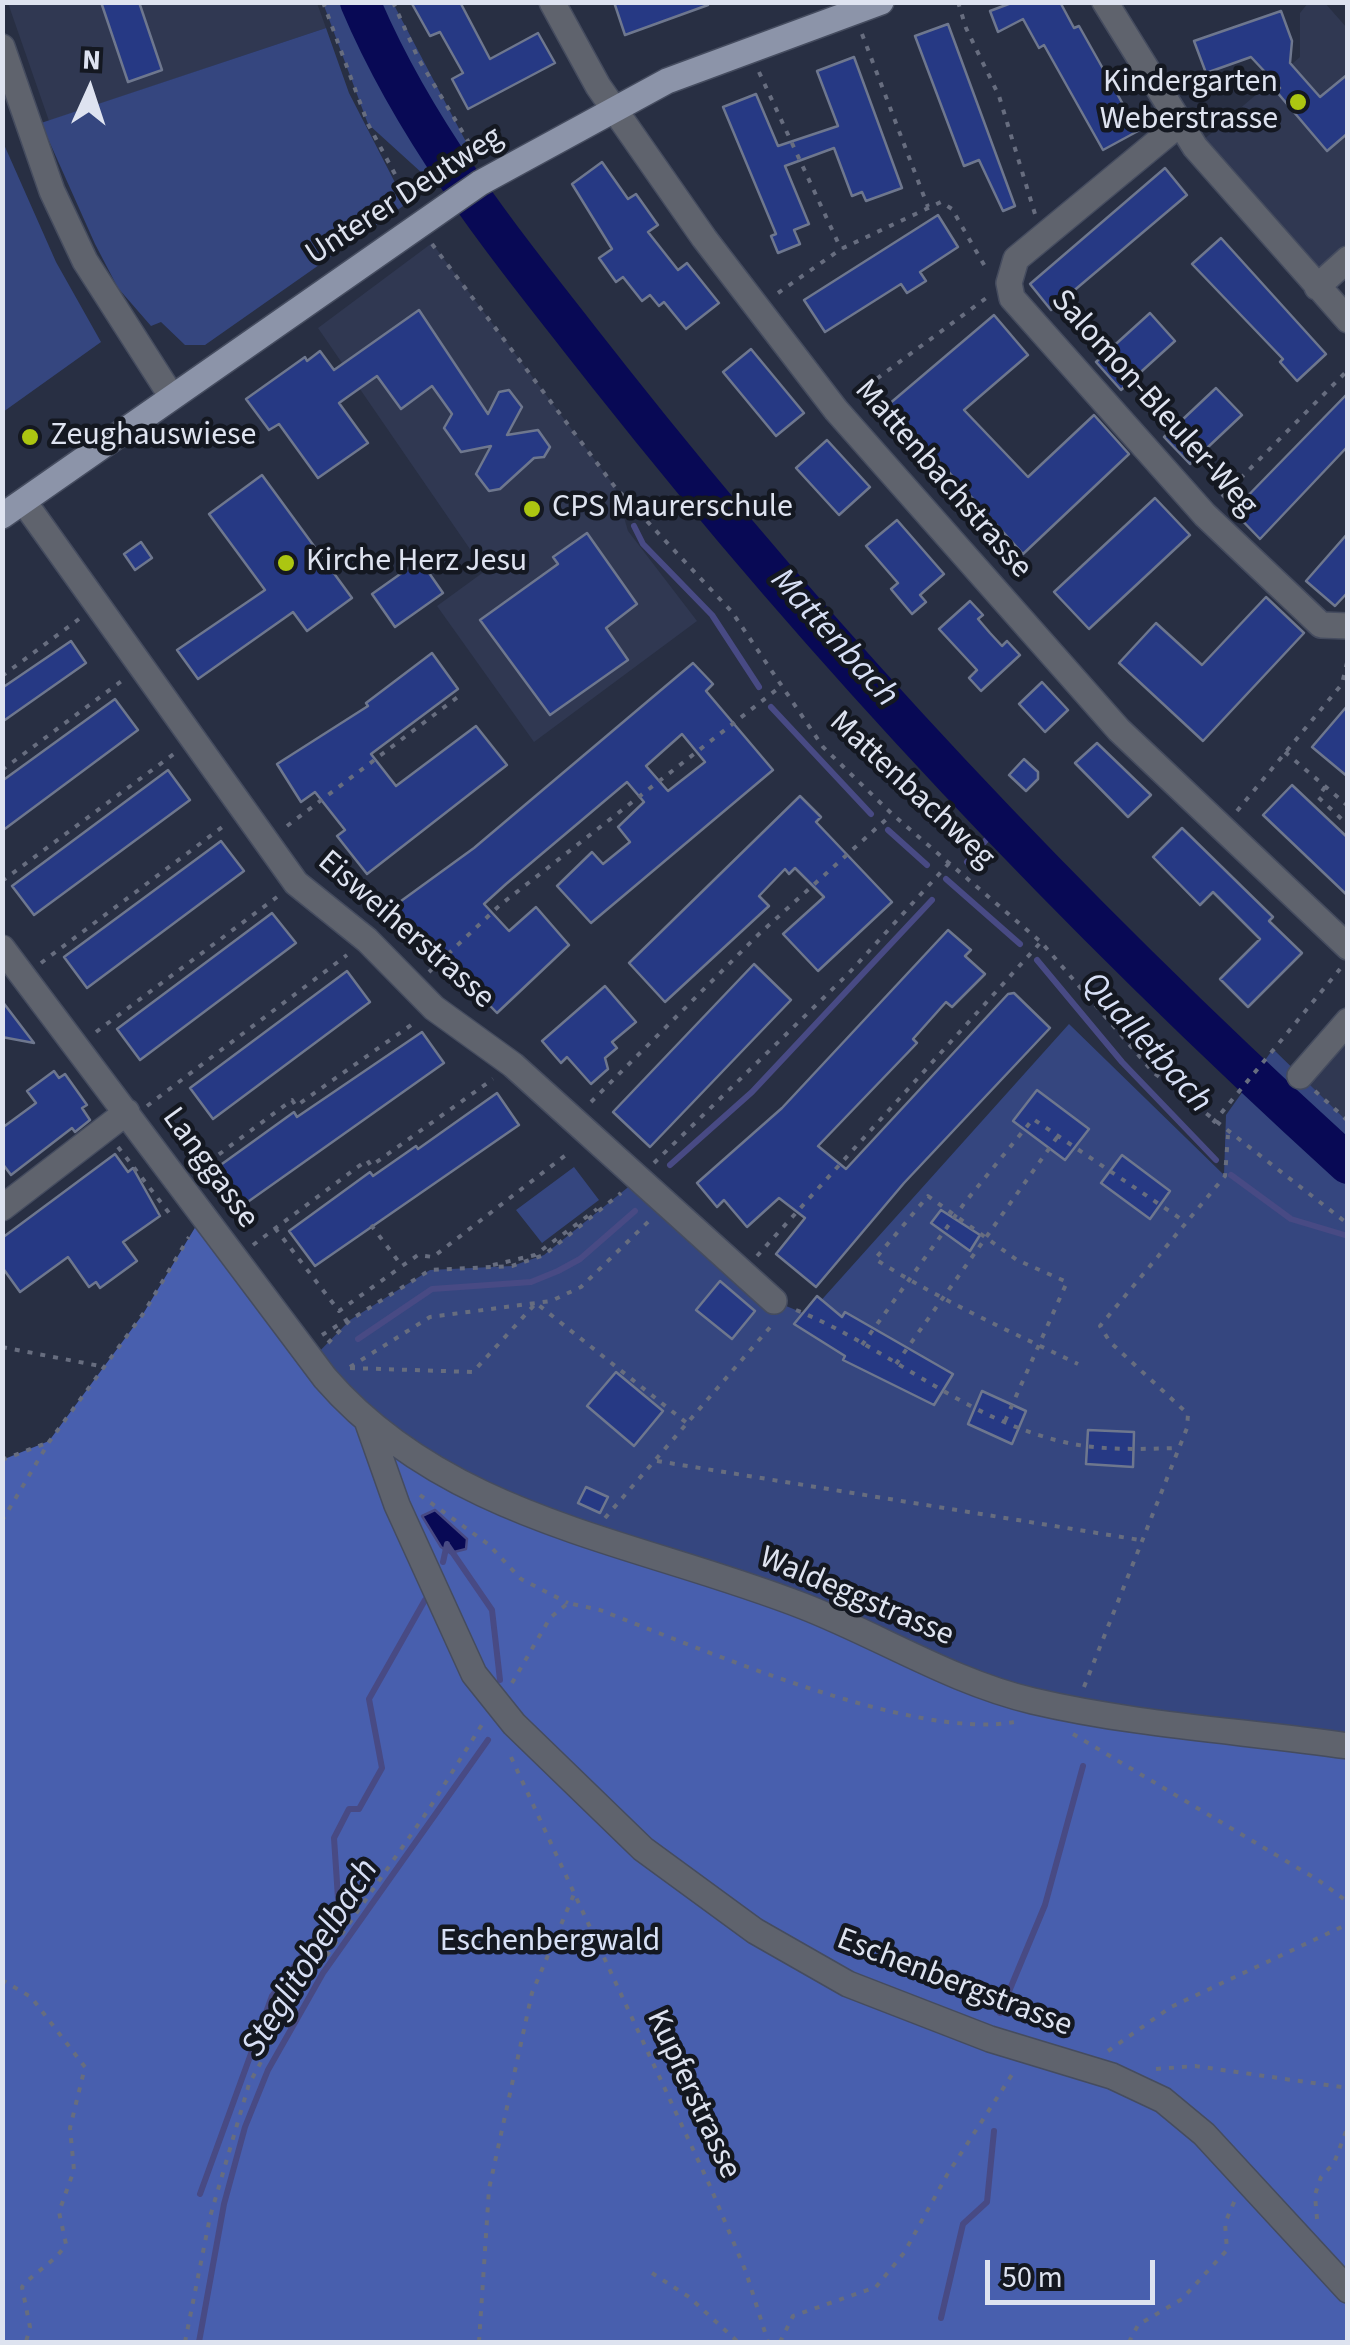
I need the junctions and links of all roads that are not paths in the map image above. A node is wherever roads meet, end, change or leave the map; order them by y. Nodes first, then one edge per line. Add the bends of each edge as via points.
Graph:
1 (552, 2) edge
2 (881, 2) edge
3 (1105, 2) edge
4 (849, 16) edge
5 (2, 47) edge
6 (613, 108) junction
7 (1178, 125) junction
8 (1348, 259) edge
9 (1316, 287) junction
10 (1348, 320) edge
11 (172, 397) junction
12 (13, 509) edge
13 (1348, 626) edge
14 (1348, 947) edge
15 (2, 948) edge
16 (1348, 1021) edge
17 (1300, 1076) road end
18 (137, 1109) junction
19 (2, 1208) edge
20 (780, 1304) road end
21 (368, 1423) junction
22 (1348, 1746) edge
23 (1348, 2290) edge

1 - 6 street, Mattenbachstrasse
2 - 4 main road, Unterer Deutweg
3 - 7 street
4 - 6 main road, Unterer Deutweg via 668,81
5 - 11 street via 52,190 85,261
6 - 11 main road, Unterer Deutweg via 480,172 440,208
6 - 14 street, Mattenbachstrasse via 836,410 1119,730
7 - 9 street
7 - 13 street, Salomon-Bleuler-Weg via 1016,259 1008,283 1012,298 1205,514 1321,625
8 - 9 street
9 - 10 street
11 - 12 main road, Unterer Deutweg
12 - 20 street, Eisweiherstrasse via 99,604 296,882 367,940 434,1008 513,1064
15 - 18 street, Langgasse
16 - 17 street
18 - 19 street
18 - 21 street, Langgasse via 196,1226 313,1350
21 - 22 street, Waldeggstrasse via 486,1498 797,1603 981,1686 1072,1710
21 - 23 street, Eschenbergstrasse via 458,1640 496,1704 643,1849 744,1924 848,1984 1124,2081 1183,2115

